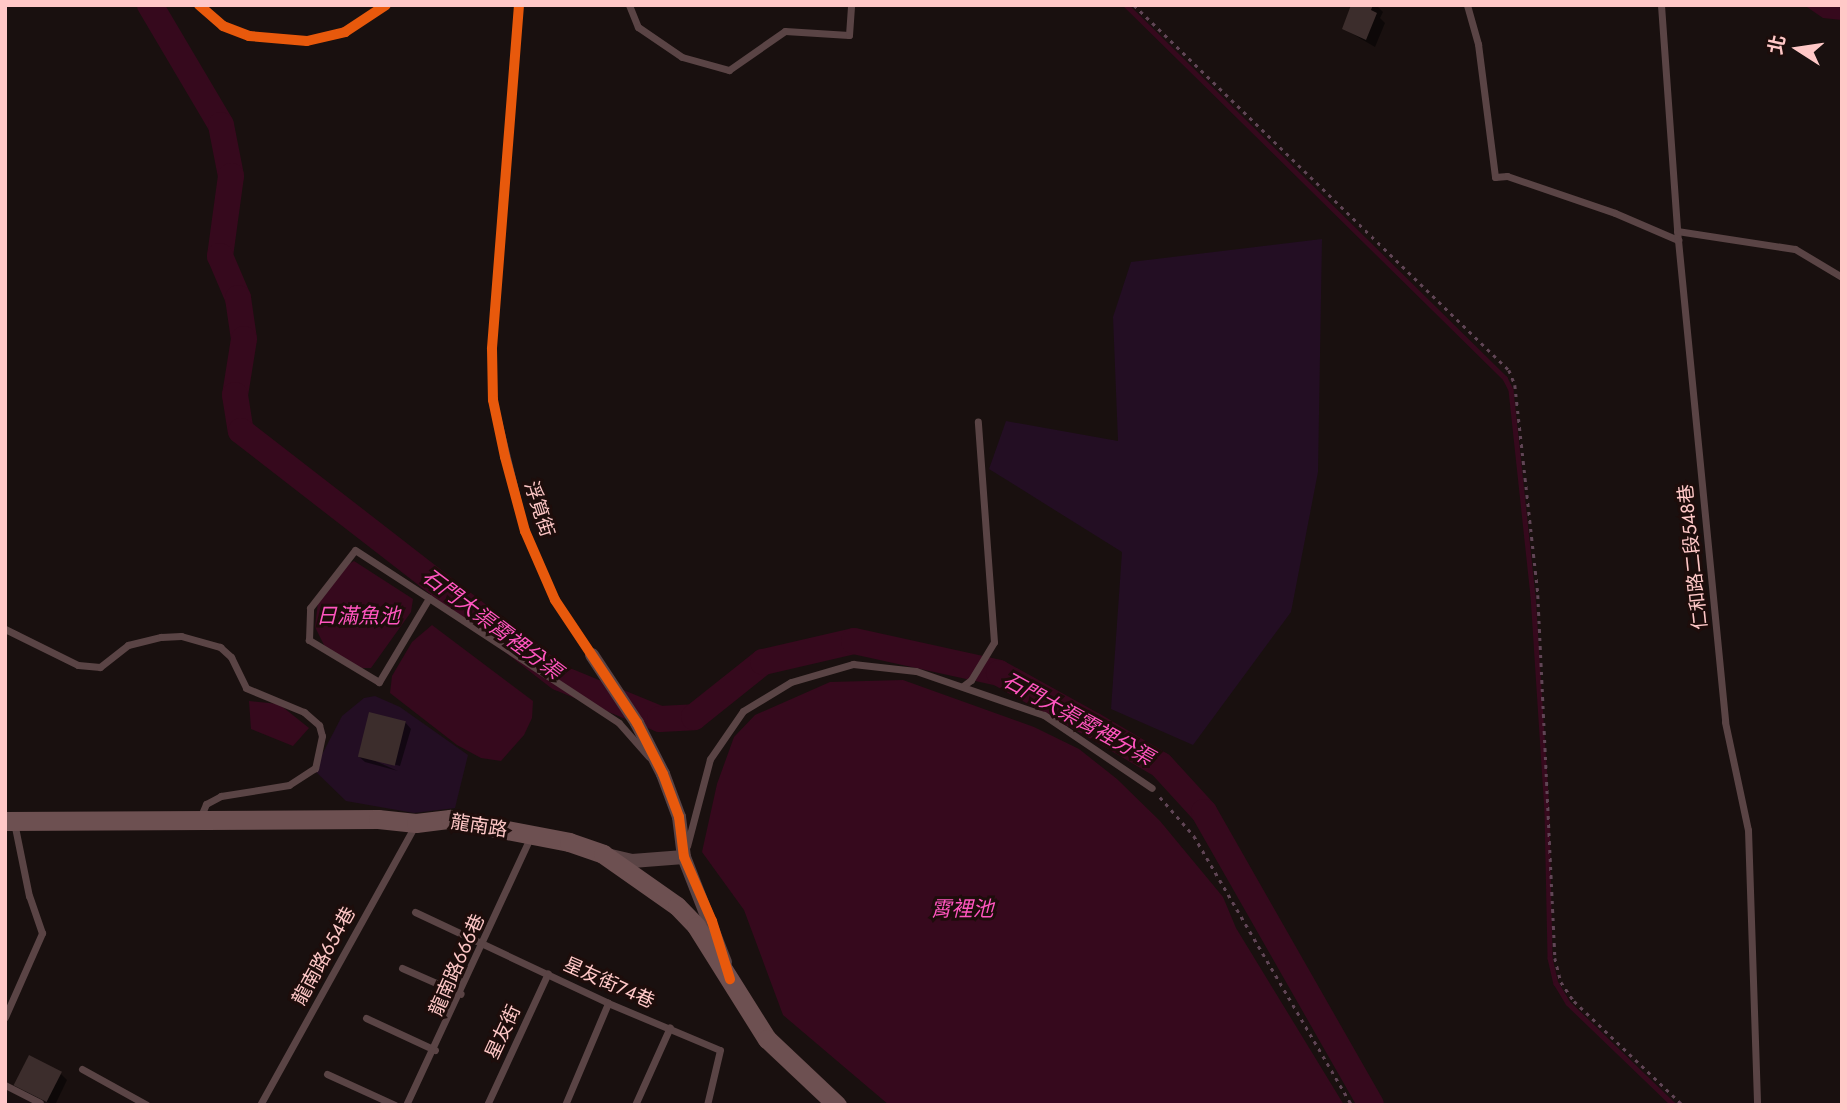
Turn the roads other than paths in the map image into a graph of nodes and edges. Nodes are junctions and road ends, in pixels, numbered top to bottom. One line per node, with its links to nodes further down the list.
1 (199, 5): 2 (lane)
2 (386, 5)
3 (519, 5): 14 (lane, 浮筧街)
4 (629, 5): 5 (lane)
5 (851, 5)
6 (1467, 5): 9 (lane)
7 (1661, 5): 8 (lane, 仁和路二段548巷)
8 (1677, 231): 9 (lane, 仁和路二段548巷); 10 (lane)
9 (1678, 240): 48 (lane, 仁和路二段548巷)
10 (1842, 277)
11 (978, 422): 15 (lane)
12 (429, 598): 12 (lane); 16 (lane)
13 (5, 629): 19 (lane)
14 (592, 655): 16 (street, 浮筧街)
15 (963, 685): 17 (lane); 23 (lane)
16 (663, 774): 23 (street, 浮筧街)
17 (1152, 788)
18 (10, 821): 19 (main road, 龍南路); 31 (lane)
19 (199, 822): 20 (main road, 龍南路)
20 (416, 823): 21 (main road, 龍南路); 40 (lane, 龍南路654巷)
21 (531, 836): 22 (main road, 龍南路); 25 (lane, 龍南路666巷)
22 (603, 855): 23 (street); 28 (main road, 龍南路)
23 (684, 857): 28 (street, 浮筧街)
24 (415, 912): 25 (lane, 星友街74巷)
25 (486, 942): 27 (lane, 星友街74巷); 29 (lane, 龍南路666巷)
26 (402, 968): 29 (lane)
27 (548, 973): 30 (lane, 星友街74巷); 43 (lane, 星友街)
28 (730, 979): 47 (main road, 龍南路)
29 (461, 994): 34 (lane, 龍南路666巷)
30 (608, 1003): 33 (lane, 星友街74巷); 44 (lane)
31 (6, 1015)
32 (366, 1018): 34 (lane)
33 (670, 1027): 45 (lane); 46 (lane, 星友街74巷)
34 (435, 1050): 42 (lane, 龍南路666巷)
35 (82, 1069): 39 (lane)
36 (327, 1074): 41 (lane)
37 (5, 1085): 38 (lane)
38 (40, 1102)
39 (147, 1105)
40 (260, 1105)
41 (395, 1105)
42 (406, 1105)
43 (486, 1105)
44 (565, 1105)
45 (635, 1105)
46 (707, 1105)
47 (837, 1105)
48 (1757, 1105)

